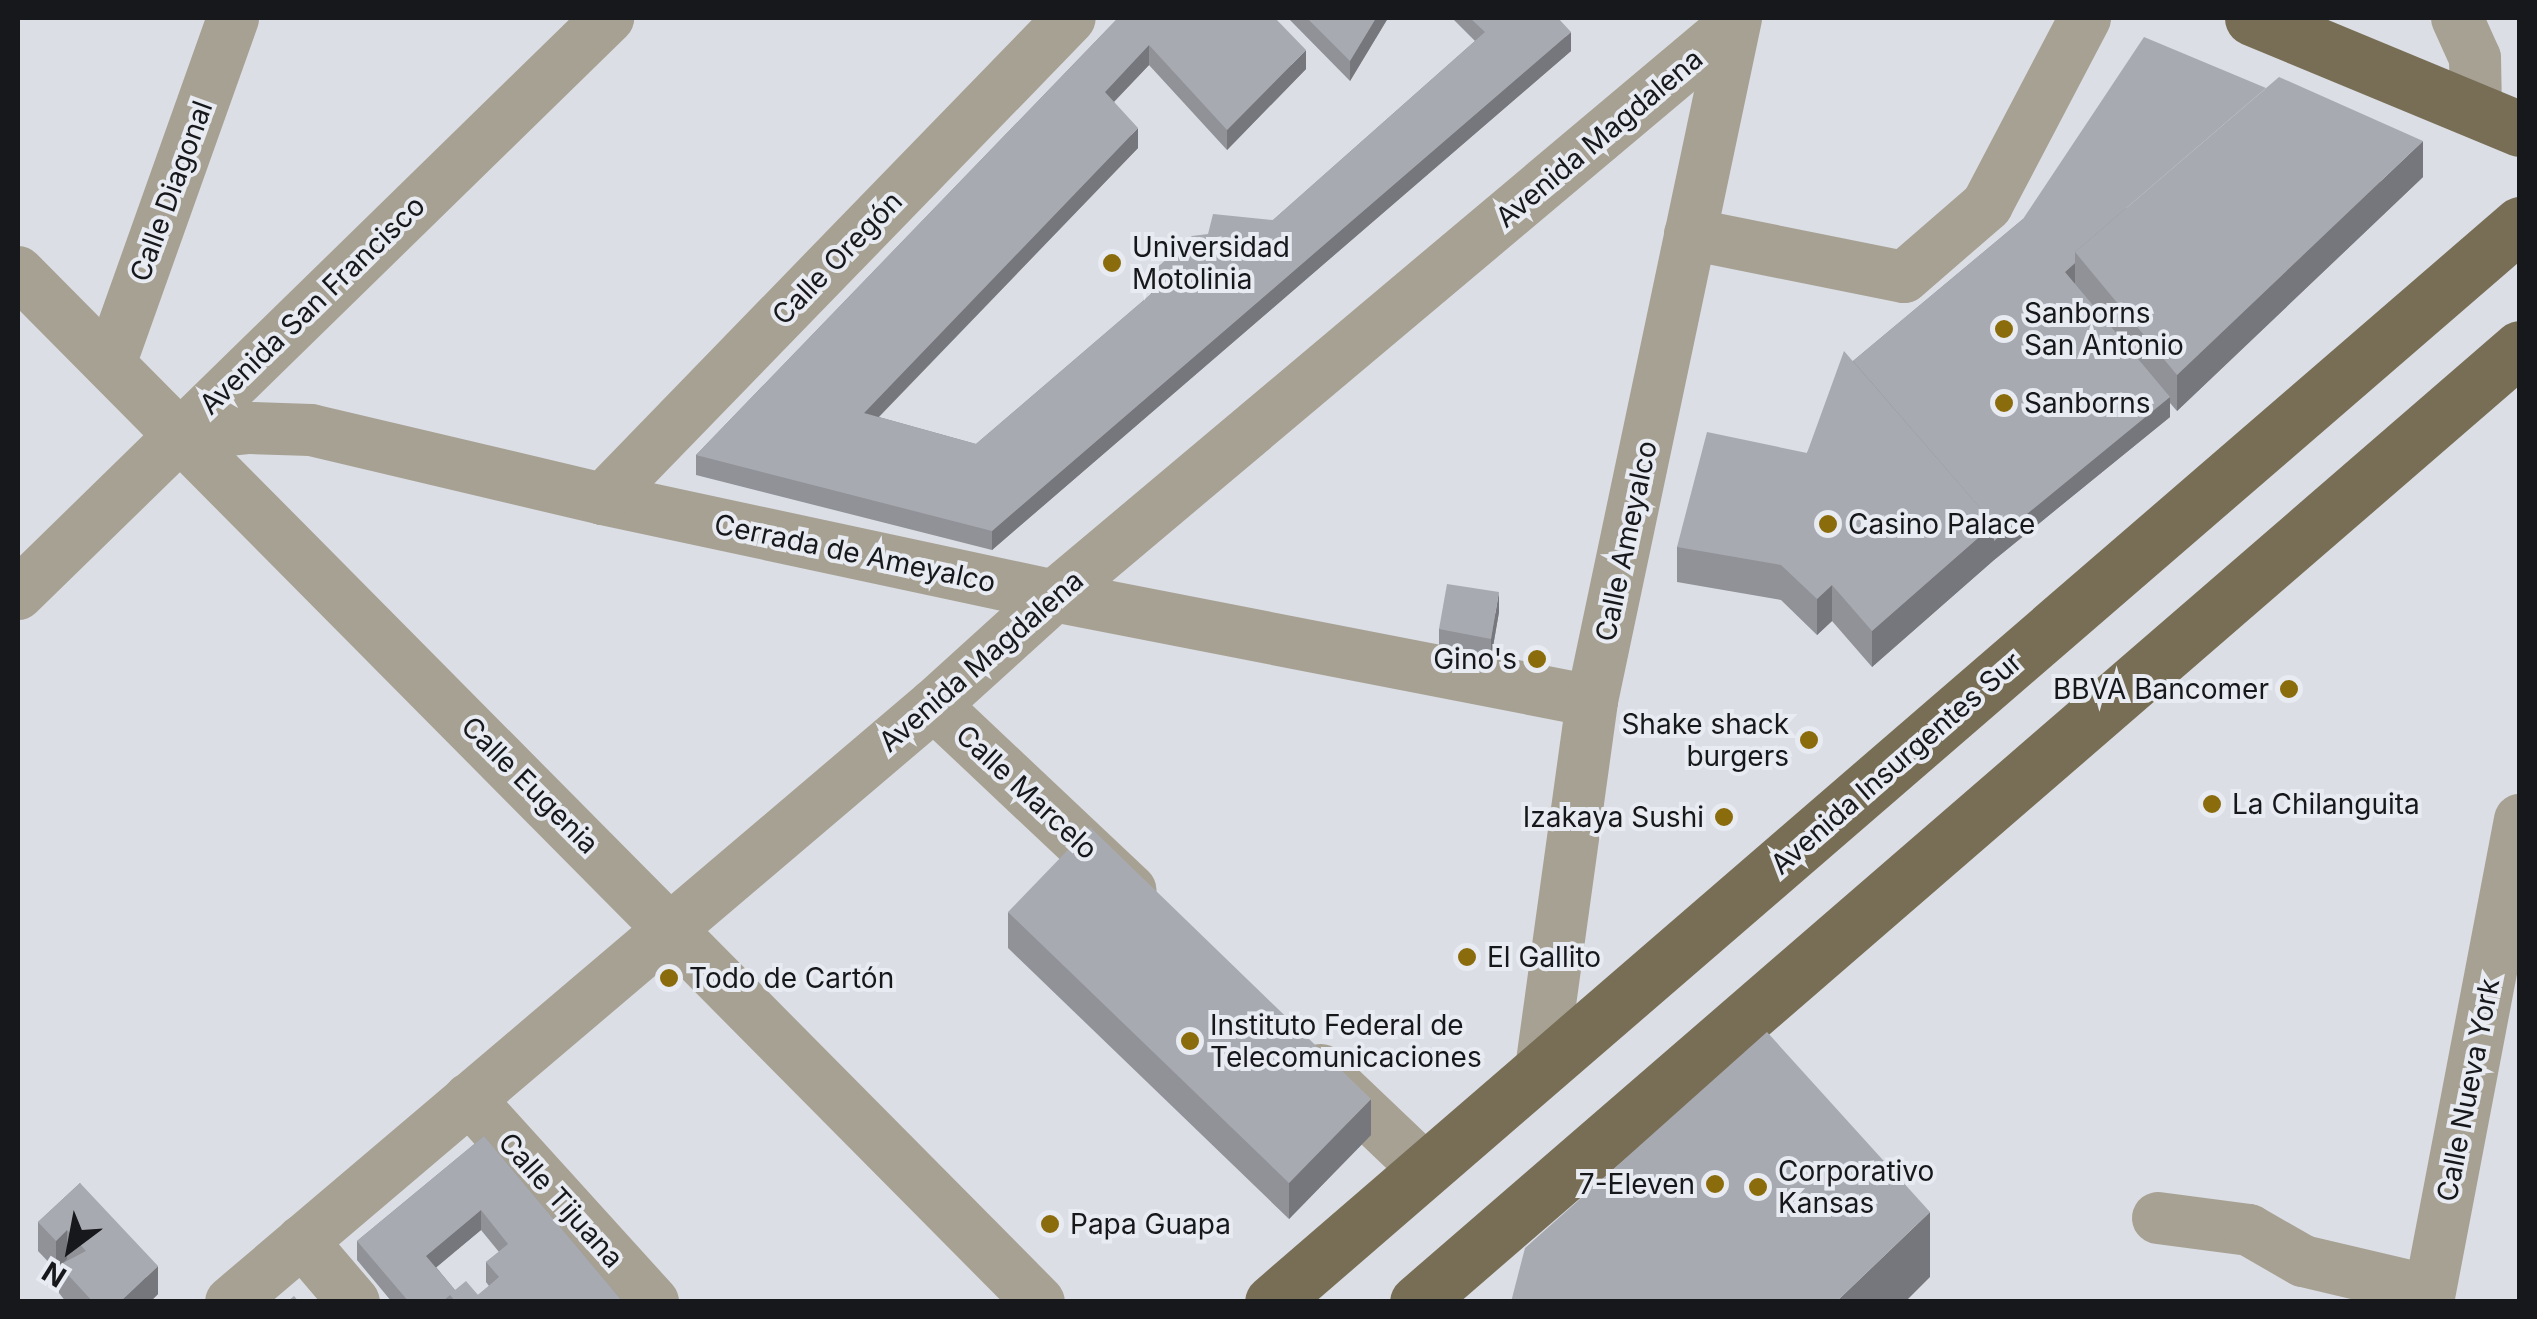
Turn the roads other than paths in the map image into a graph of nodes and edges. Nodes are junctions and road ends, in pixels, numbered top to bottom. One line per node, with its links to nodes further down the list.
1 (233, 18): 14 (street, Calle Diagonal)
2 (608, 18): 15 (street, Avenida San Francisco)
3 (1070, 18): 16 (street, Calle Oregón)
4 (2085, 18): 11 (street)
5 (2252, 18): 8 (main road)
6 (2457, 18): 9 (street)
7 (1734, 21): 11 (street, Calle Ameyalco); 18 (street, Avenida Magdalena)
8 (2332, 36): 9 (main road)
9 (2505, 115)
10 (2520, 224): 25 (main road, Avenida Insurgentes Sur)
11 (1690, 234): 19 (street, Calle Ameyalco)
12 (18, 272): 14 (street, Calle Eugenia)
13 (2517, 352): 30 (main road)
14 (110, 364): 15 (street, Calle Eugenia)
15 (178, 435): 16 (street, Cerrada de Ameyalco); 17 (street, Avenida San Francisco); 23 (street, Calle Eugenia)
16 (603, 500): 18 (street, Cerrada de Ameyalco)
17 (18, 594)
18 (1054, 596): 19 (street, Cerrada de Ameyalco); 20 (street, Avenida Magdalena)
19 (1592, 701): 25 (street, Calle Ameyalco)
20 (934, 704): 22 (street, Calle Marcelo); 23 (street, Avenida Magdalena)
21 (2520, 820): 31 (street, Calle Nueva York)
22 (1165, 923)
23 (672, 927): 26 (street, Avenida Magdalena); 35 (street, Calle Eugenia)
24 (1281, 1033): 27 (street)
25 (1541, 1069): 27 (main road, Avenida Insurgentes Sur)
26 (469, 1099): 29 (street, Avenida Magdalena); 34 (street, Calle Tijuana)
27 (1426, 1168): 36 (main road, Avenida Insurgentes Sur)
28 (2158, 1218): 31 (street)
29 (302, 1241): 32 (street, Avenida Magdalena); 33 (street)
30 (1442, 1290)
31 (2430, 1296)
32 (232, 1302)
33 (354, 1302)
34 (653, 1302)
35 (1039, 1302)
36 (1272, 1302)

